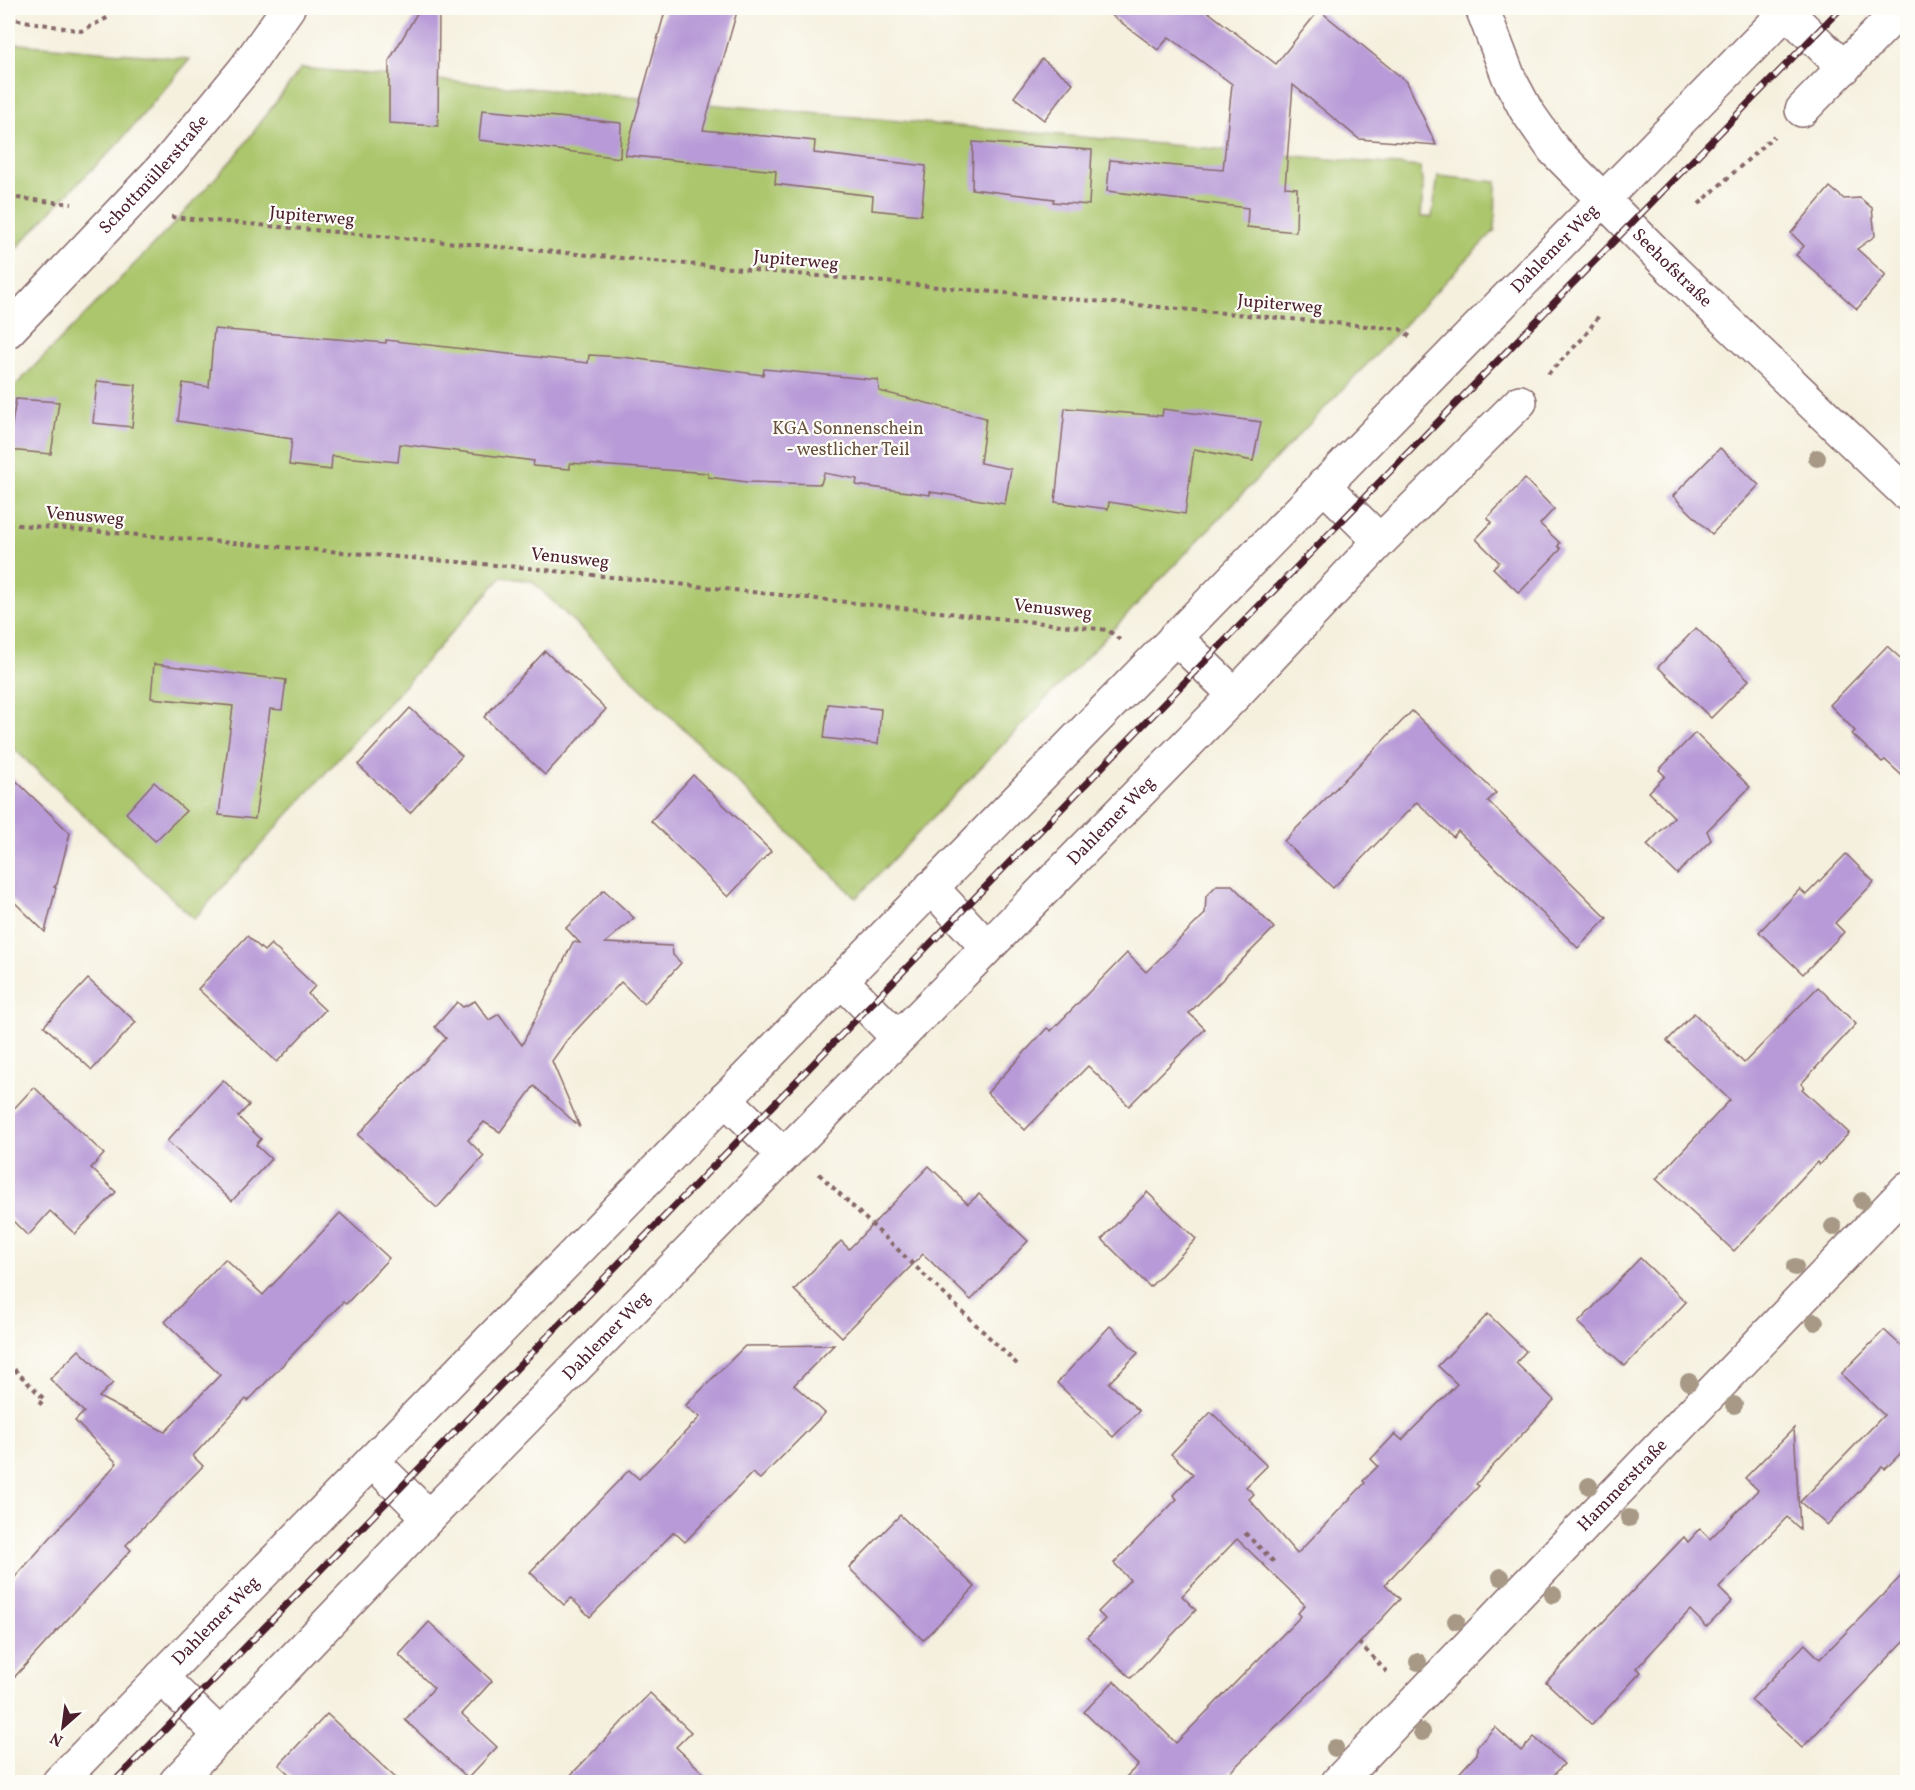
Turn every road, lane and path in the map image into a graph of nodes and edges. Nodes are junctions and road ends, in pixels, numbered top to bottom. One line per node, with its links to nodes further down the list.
1 (288, 8): 15 (street, Schottmüllerstraße)
2 (1482, 8): 10 (street, Seehofstraße)
3 (1902, 8): 7 (street)
4 (1788, 9): 7 (street, Dahlemer Weg); 10 (street, Dahlemer Weg)
5 (109, 17): 6 (path)
6 (8, 18)
7 (1844, 68): 8 (street)
8 (1802, 110): 12 (path)
9 (8, 197): 11 (path)
10 (1602, 200): 18 (street, Dahlemer Weg); 19 (street, Seehofstraße)
11 (77, 204)
12 (1698, 204)
13 (170, 217): 16 (path, Jupiterweg)
14 (1600, 314): 17 (path)
15 (8, 331)
16 (1415, 341)
17 (1520, 402): 21 (street, Dahlemer Weg)
18 (1323, 485): 21 (street); 22 (street, Dahlemer Weg)
19 (1908, 495)
20 (8, 524): 23 (path, Venusweg)
21 (1380, 541): 24 (street, Dahlemer Weg)
22 (1175, 637): 24 (street); 25 (street, Dahlemer Weg)
23 (1123, 643)
24 (1235, 695): 26 (street, Dahlemer Weg)
25 (931, 888): 26 (street); 27 (street, Dahlemer Weg)
26 (987, 947): 28 (street, Dahlemer Weg)
27 (841, 980): 28 (street); 29 (street, Dahlemer Weg)
28 (898, 1038): 30 (street, Dahlemer Weg)
29 (725, 1099): 30 (street); 35 (street, Dahlemer Weg)
30 (787, 1150): 33 (path); 36 (street, Dahlemer Weg)
31 (1908, 1188): 45 (street, Hammerstraße)
32 (8, 1363): 34 (path)
33 (1018, 1365)
34 (39, 1405)
35 (372, 1461): 36 (street); 41 (street, Dahlemer Weg)
36 (429, 1517): 42 (street, Dahlemer Weg)
37 (1245, 1533): 38 (path)
38 (1276, 1564)
39 (1359, 1643): 40 (path)
40 (1392, 1676)
41 (161, 1677): 42 (street, Dahlemer Weg); 43 (street, Dahlemer Weg)
42 (221, 1736): 44 (street, Dahlemer Weg)
43 (59, 1782)
44 (176, 1782)
45 (1338, 1782)

